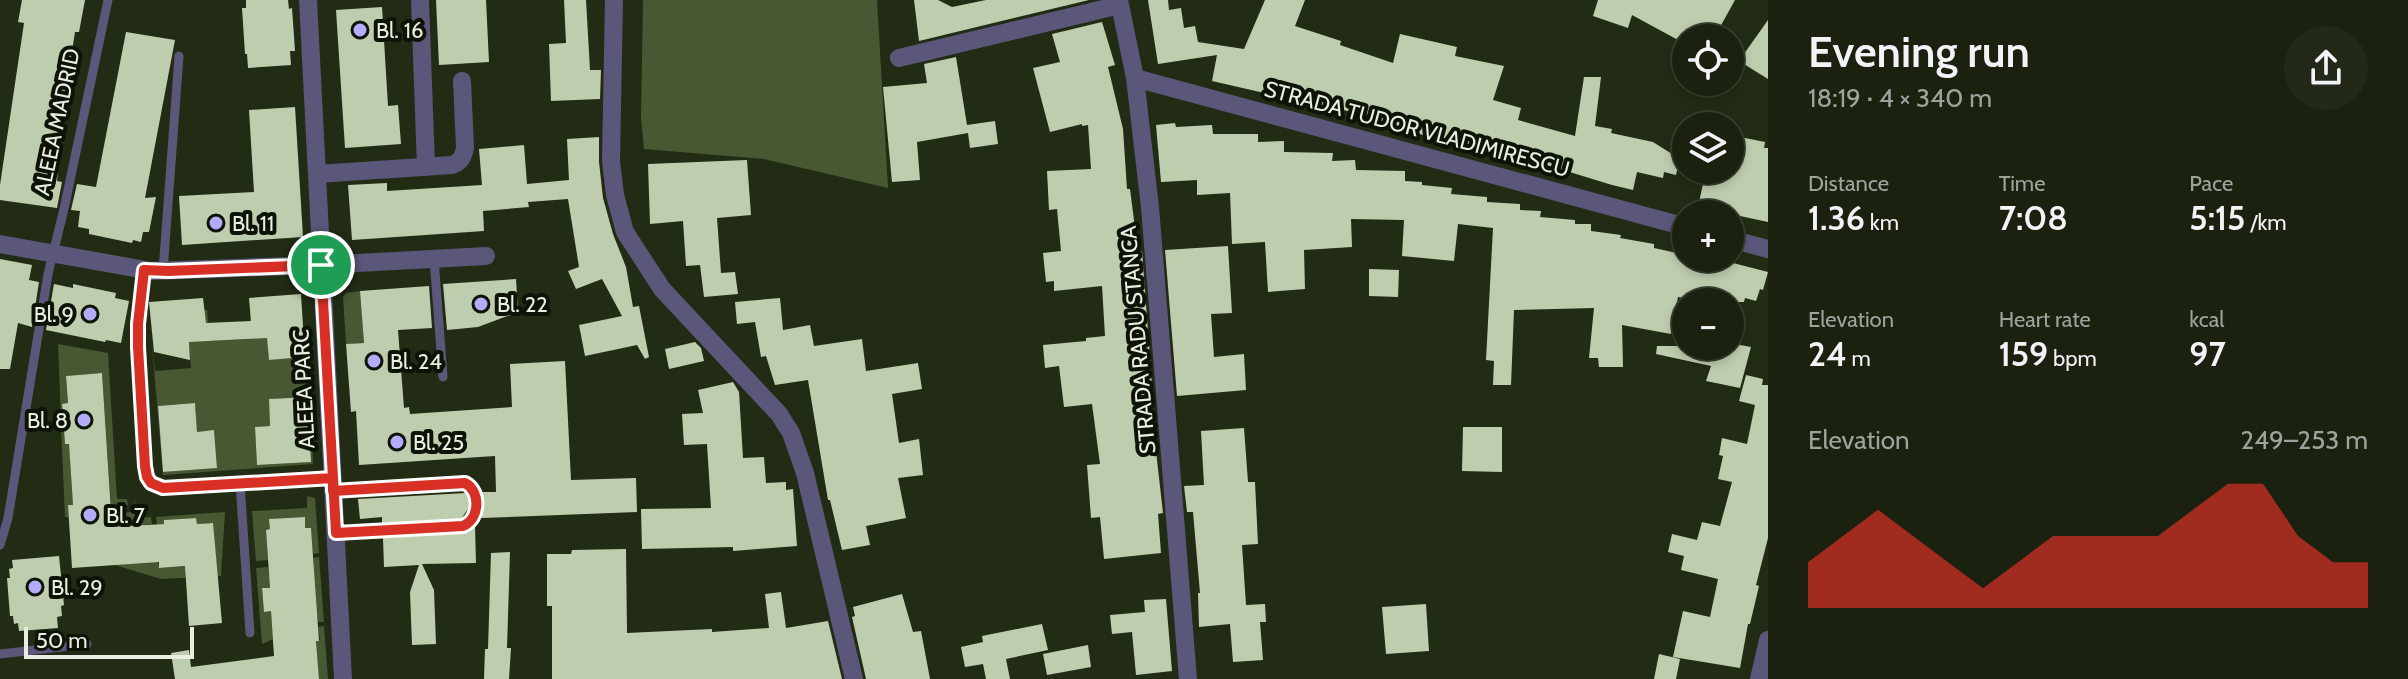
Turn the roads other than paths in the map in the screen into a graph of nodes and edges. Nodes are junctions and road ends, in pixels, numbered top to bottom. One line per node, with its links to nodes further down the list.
1 (108, 0): 16 (lane, ALEEA MADRID)
2 (308, 0): 11 (street, ALEEA PARC)
3 (420, 0): 10 (street)
4 (614, 0): 32 (street)
5 (1119, 3): 7 (street); 8 (street, STRADA RADU STANCA)
6 (179, 56): 21 (lane)
7 (899, 58)
8 (1135, 78): 12 (street, STRADA TUDOR VLADIMIRESCU); 33 (street, STRADA RADU STANCA)
9 (462, 81): 10 (street)
10 (426, 167): 11 (street)
11 (317, 174): 19 (street, ALEEA PARC)
12 (1672, 223)
13 (1744, 243): 15 (street)
14 (0, 244): 16 (street)
15 (1768, 249)
16 (52, 254): 20 (street); 26 (lane, ALEEA MADRID)
17 (486, 256): 18 (street)
18 (434, 259): 19 (street); 22 (lane)
19 (321, 265): 21 (street); 24 (street, ALEEA PARC)
20 (144, 270): 21 (street); 23 (lane)
21 (163, 271)
22 (443, 377)
23 (240, 483): 24 (lane); 27 (lane)
24 (333, 484): 25 (street, ALEEA PARC); 25 (lane)
25 (336, 533): 31 (street, ALEEA PARC)
26 (0, 545)
27 (250, 633)
28 (1768, 640): 34 (street)
29 (87, 644): 30 (lane)
30 (0, 654)
31 (343, 679)
32 (854, 679)
33 (1188, 679)
34 (1759, 679)

